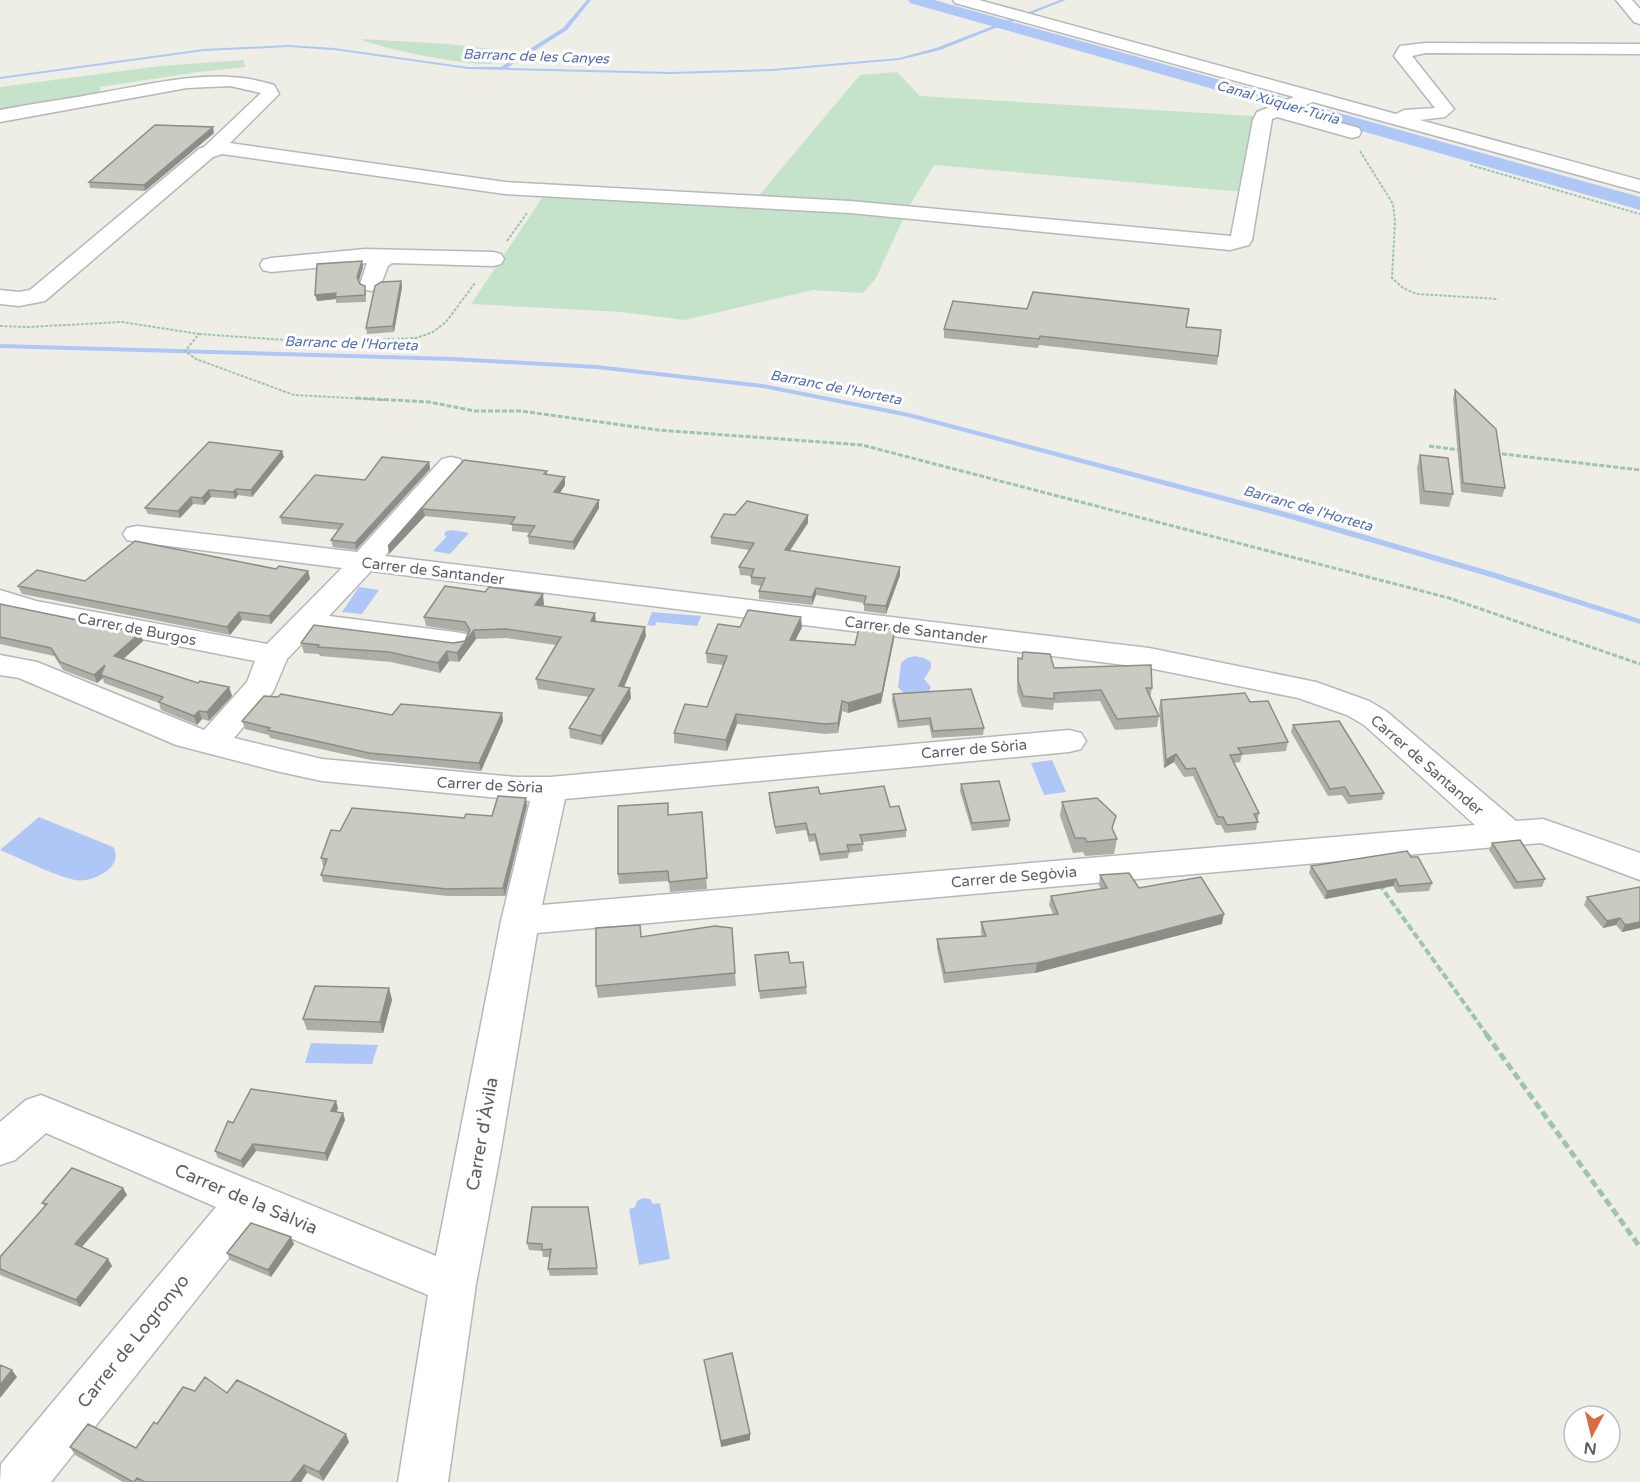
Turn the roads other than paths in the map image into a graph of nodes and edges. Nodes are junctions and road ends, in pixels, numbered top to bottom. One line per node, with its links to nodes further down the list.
1 (961, 0): 5 (street)
2 (1624, 0): 3 (street)
3 (1640, 19)
4 (1640, 49): 8 (street)
5 (1311, 96): 6 (street); 8 (street)
6 (1277, 110): 9 (street); 10 (street)
7 (0, 116): 10 (street)
8 (1391, 118): 11 (street)
9 (1349, 131)
10 (212, 150): 16 (street)
11 (1640, 186)
12 (390, 255): 13 (street); 14 (street); 15 (street)
13 (493, 259)
14 (271, 265)
15 (371, 284)
16 (0, 297)
17 (451, 465): 19 (street)
18 (137, 534): 19 (street, Carrer de Santander)
19 (363, 563): 21 (street); 28 (street, Carrer de Santander)
20 (0, 599): 23 (street, Carrer de Burgos)
21 (305, 622): 22 (street); 23 (street)
22 (455, 641)
23 (274, 655): 26 (street)
24 (0, 665): 26 (street, Carrer de Sòria)
25 (1069, 741): 27 (street, Carrer de Sòria)
26 (212, 742): 27 (street, Carrer de Sòria)
27 (550, 789): 30 (street, Carrer d'Àvila)
28 (1507, 833): 29 (street); 30 (street, Carrer de Segòvia)
29 (1640, 867)
30 (520, 921): 33 (street, Carrer d'Àvila)
31 (0, 1148): 32 (street, Carrer de la Sàlvia)
32 (248, 1201): 33 (street, Carrer de la Sàlvia); 34 (street, Carrer de Logronyo)
33 (453, 1284): 35 (street, Carrer d'Àvila)
34 (19, 1482)
35 (423, 1482)

